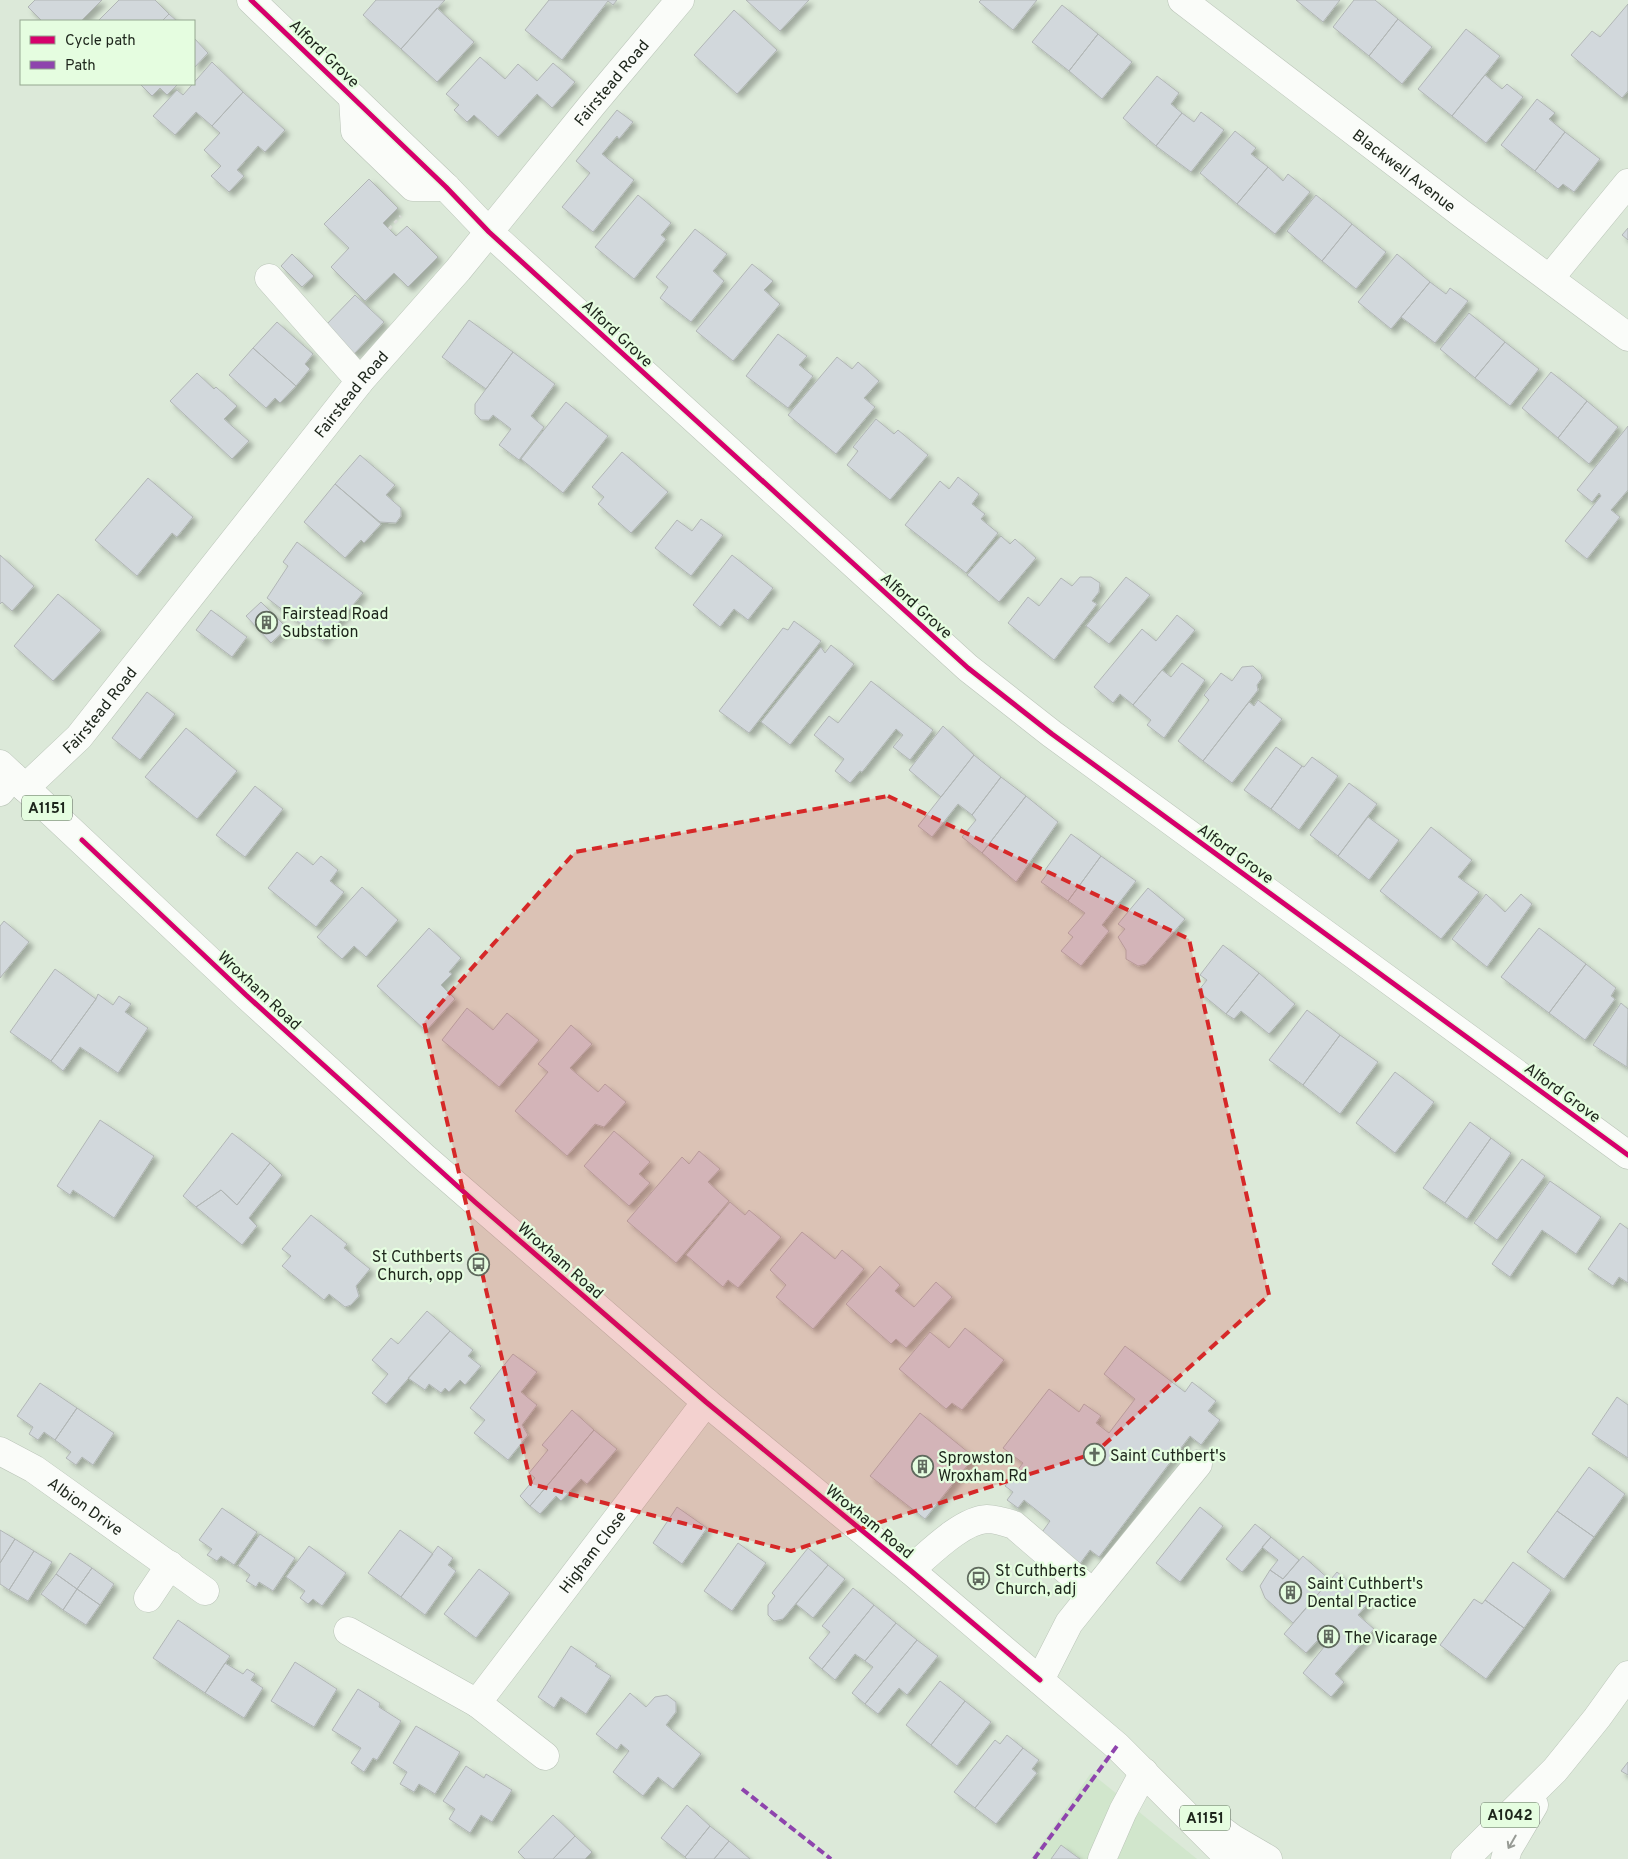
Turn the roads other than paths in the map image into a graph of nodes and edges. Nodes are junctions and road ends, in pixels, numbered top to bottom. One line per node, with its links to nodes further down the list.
1 (252, 0): 5 (main road, Alford Grove)
2 (680, 0): 5 (main road, Fairstead Road)
3 (1182, 0): 7 (main road, Blackwell Avenue)
4 (1628, 183): 7 (main road)
5 (489, 232): 9 (main road, Fairstead Road); 11 (main road, Alford Grove)
6 (269, 278): 9 (main road)
7 (1550, 278): 8 (main road, Blackwell Avenue)
8 (1628, 337)
9 (360, 381): 10 (main road, Fairstead Road)
10 (9, 780): 12 (main road, Wroxham Road / A1151)
11 (1628, 1155)
12 (706, 1402): 16 (main road, Wroxham Road / A1151); 23 (main road, Higham Close)
13 (3, 1460): 15 (main road, Albion Drive)
14 (1198, 1464): 18 (main road)
15 (170, 1565): 17 (main road, Albion Drive); 19 (main road)
16 (910, 1570): 18 (main road); 22 (main road, Wroxham Road / A1151)
17 (205, 1591)
18 (1093, 1592): 22 (main road)
19 (148, 1598)
20 (348, 1631): 23 (main road)
21 (1628, 1675): 25 (main road, A1042)
22 (1040, 1680): 26 (main road, Wroxham Road / A1151)
23 (477, 1703): 24 (main road)
24 (545, 1756)
25 (1555, 1770): 30 (main road, A1042); 31 (main road, A1042, one-way to 31)
26 (1144, 1772): 27 (main road, Wroxham Road / A1151); 28 (main road); 29 (main road, Wroxham Road / A1151)
27 (1221, 1856)
28 (1102, 1859)
29 (1268, 1859)
30 (1464, 1859)
31 (1505, 1859)

